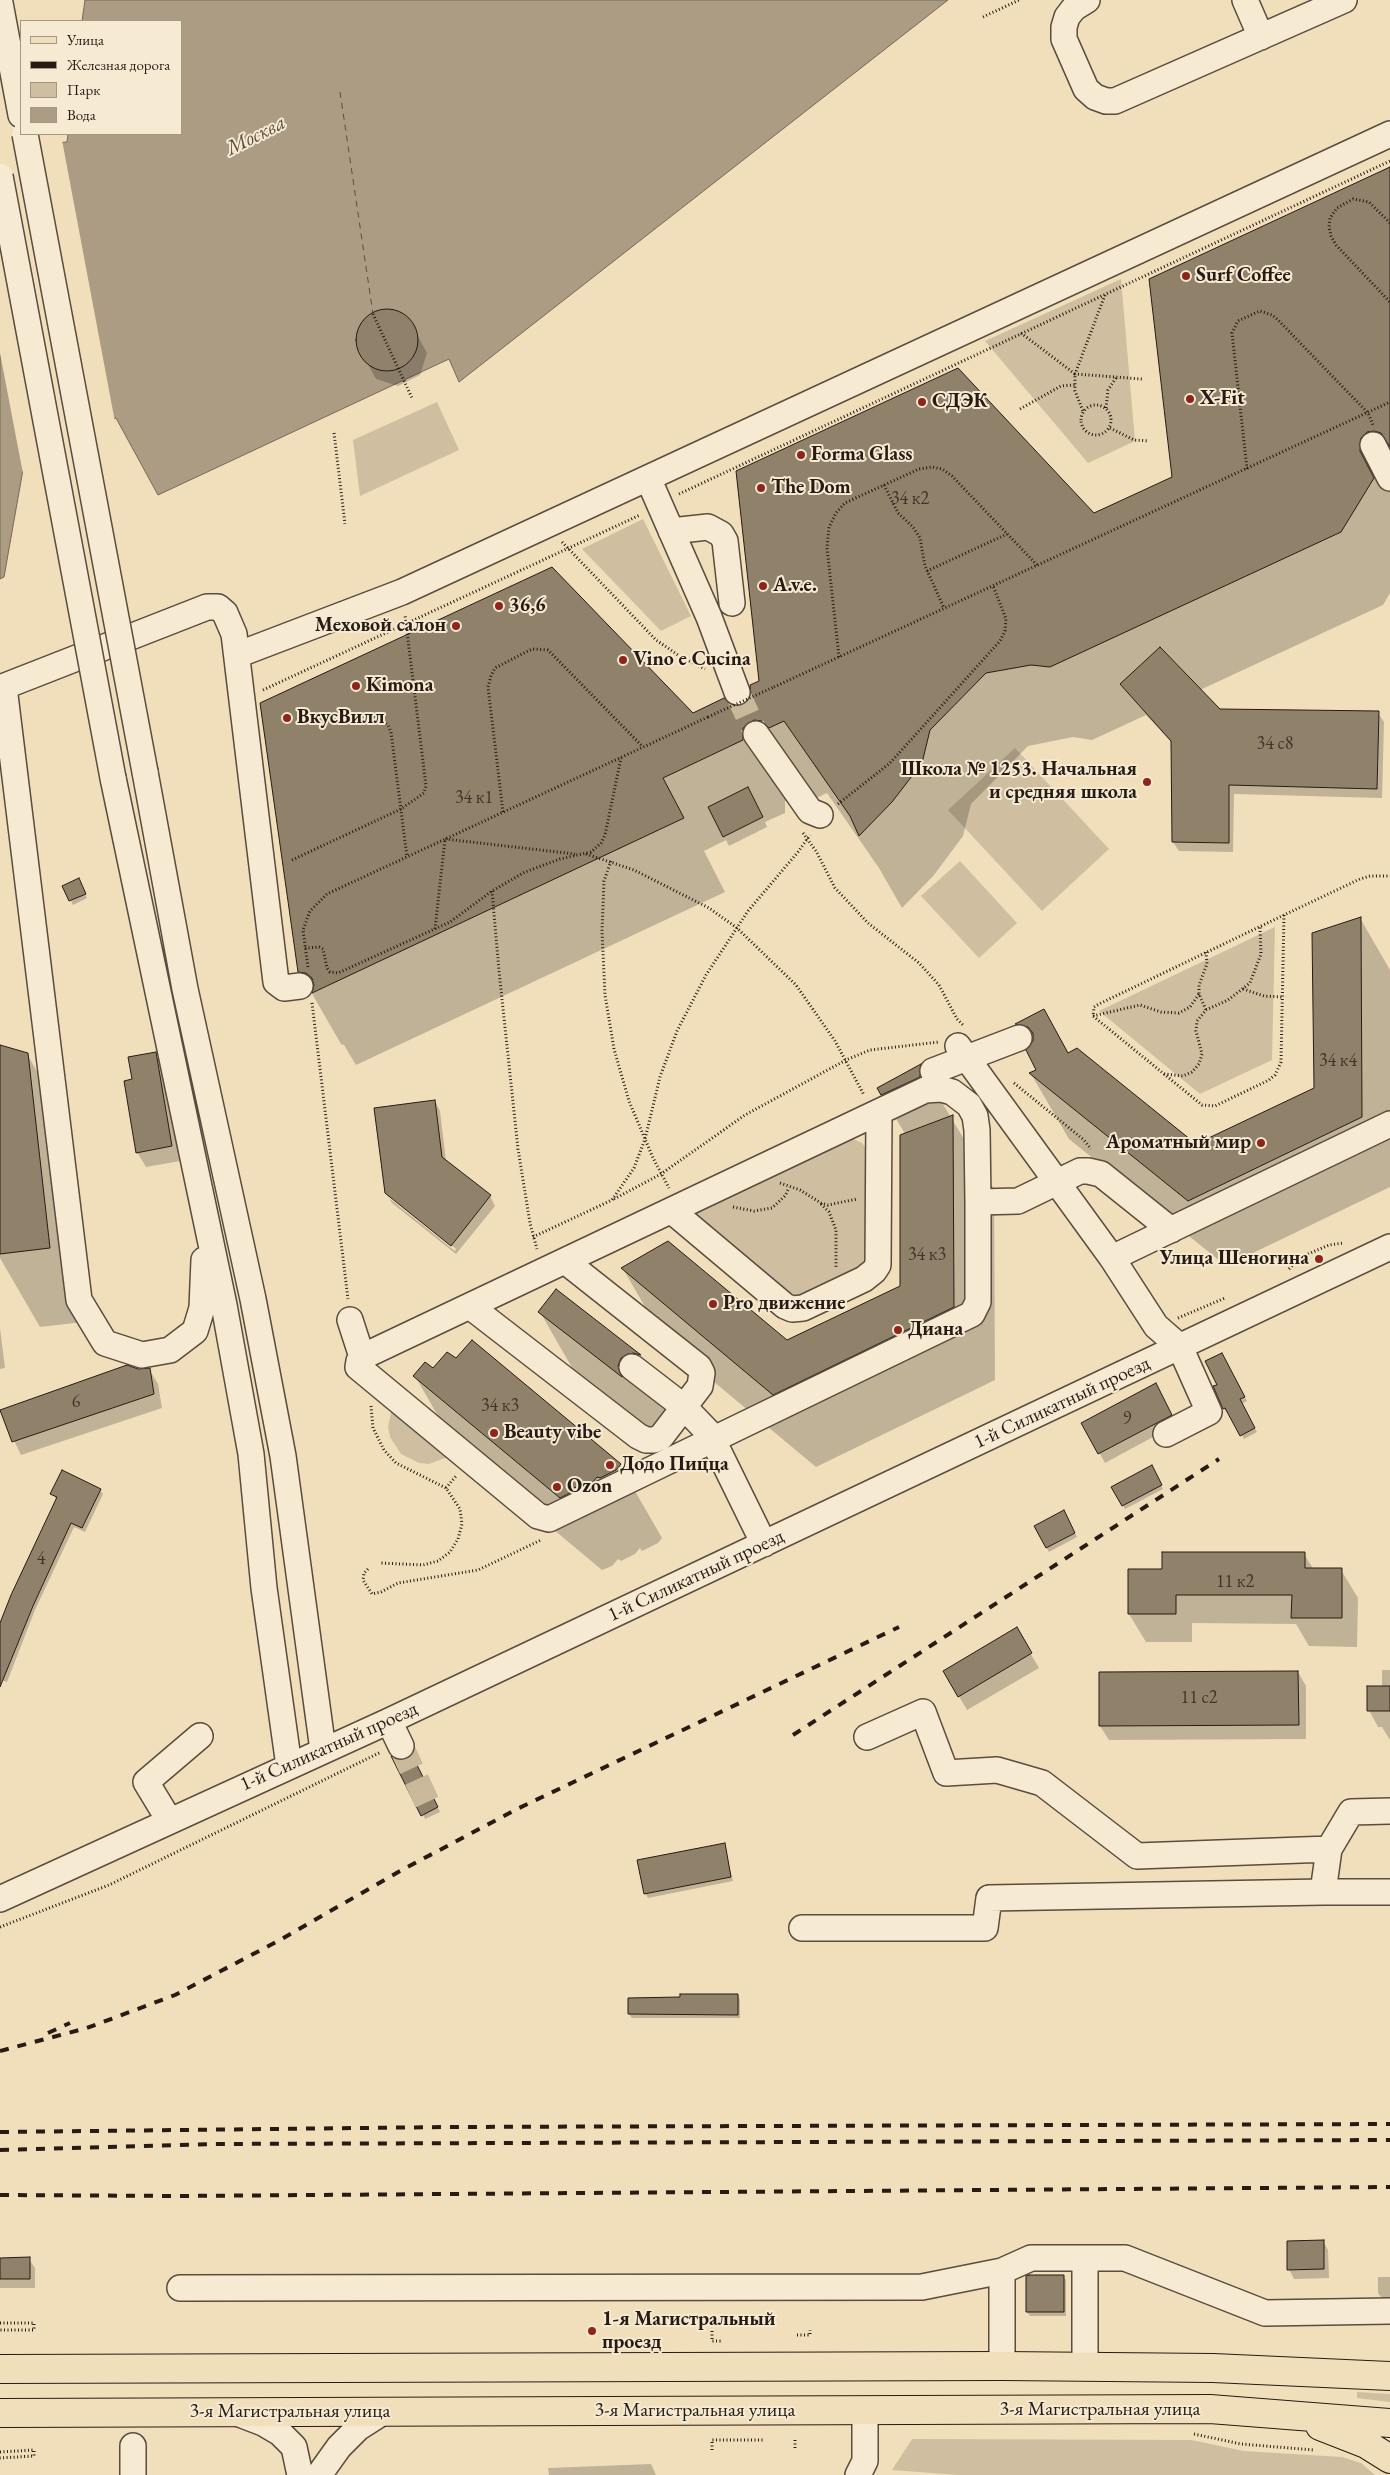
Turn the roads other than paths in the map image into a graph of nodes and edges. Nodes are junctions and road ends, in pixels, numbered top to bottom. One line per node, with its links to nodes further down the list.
1 (1087, 0): 5 (street)
2 (1245, 0): 5 (street)
3 (1344, 0): 5 (street)
4 (0, 2): 6 (street)
5 (1261, 37)
6 (20, 110)
7 (1390, 134): 11 (street)
8 (25, 135): 47 (street, bridge)
9 (0, 176): 27 (street, bridge)
10 (1373, 445): 12 (street)
11 (648, 478): 13 (street); 15 (street)
12 (1390, 478)
13 (671, 531): 14 (street); 16 (street)
14 (732, 603)
15 (237, 655): 17 (street); 20 (street)
16 (735, 687)
17 (2, 688): 27 (street)
18 (756, 734): 19 (street)
19 (819, 815)
20 (306, 986)
21 (1019, 1038): 22 (street)
22 (961, 1042): 23 (street); 26 (street)
23 (933, 1071)
24 (876, 1114): 28 (street); 29 (street); 29 (street)
25 (1390, 1124): 30 (street)
26 (1057, 1182): 28 (street); 30 (street); 32 (street)
27 (200, 1192): 48 (street)
28 (978, 1202): 41 (street)
29 (684, 1205): 33 (street)
30 (1170, 1230): 32 (street)
31 (1390, 1247): 36 (street, 1-й Силикатный проезд)
32 (1112, 1258): 36 (street)
33 (560, 1264): 34 (street); 39 (street)
34 (470, 1307): 37 (street); 39 (street)
35 (350, 1320): 37 (street)
36 (1180, 1347): 40 (street); 42 (street, 1-й Силикатный проезд)
37 (362, 1357): 41 (street)
38 (632, 1367): 39 (street)
39 (684, 1407): 41 (street)
40 (1166, 1434)
41 (712, 1438): 42 (street)
42 (764, 1544): 43 (street, 1-й Силикатный проезд)
43 (389, 1721): 46 (street); 47 (street, 1-й Силикатный проезд)
44 (200, 1736): 50 (street)
45 (867, 1737): 51 (street)
46 (401, 1746)
47 (324, 1750): 48 (street, 1-й Силикатный проезд)
48 (289, 1766): 50 (street, 1-й Силикатный проезд)
49 (1390, 1811): 51 (street)
50 (169, 1820): 54 (street, 1-й Силикатный проезд)
51 (1328, 1849): 52 (street)
52 (1323, 1892): 53 (street); 55 (street)
53 (1390, 1892)
54 (0, 1900)
55 (802, 1928)
56 (1085, 2258): 57 (street); 59 (street); 62 (street)
57 (1002, 2271): 58 (street); 61 (street)
58 (180, 2288)
59 (1390, 2311)
60 (1390, 2361): 64 (main road)
61 (1002, 2366): 62 (main road, 3-я Магистральная улица); 63 (main road, 3-я Магистральная улица)
62 (1085, 2367): 64 (main road, 3-я Магистральная улица)
63 (6, 2368)
64 (1296, 2372): 65 (main road, 3-я Магистральная улица)
65 (1390, 2376)
66 (865, 2411): 68 (main road, 3-я Магистральная улица); 71 (main road, 3-я Магистральная улица); 79 (street)
67 (234, 2412): 68 (main road, 3-я Магистральная улица); 70 (main road, 3-я Магистральная улица); 77 (street)
68 (382, 2412): 78 (street)
69 (0, 2413): 70 (main road, 3-я Магистральная улица)
70 (58, 2413): 72 (street)
71 (1288, 2414): 73 (main road, 3-я Магистральная улица); 75 (main road)
72 (0, 2422)
73 (1390, 2423)
74 (132, 2446): 76 (street)
75 (1390, 2459)
76 (133, 2475)
77 (300, 2475)
78 (319, 2475)
79 (858, 2475)

